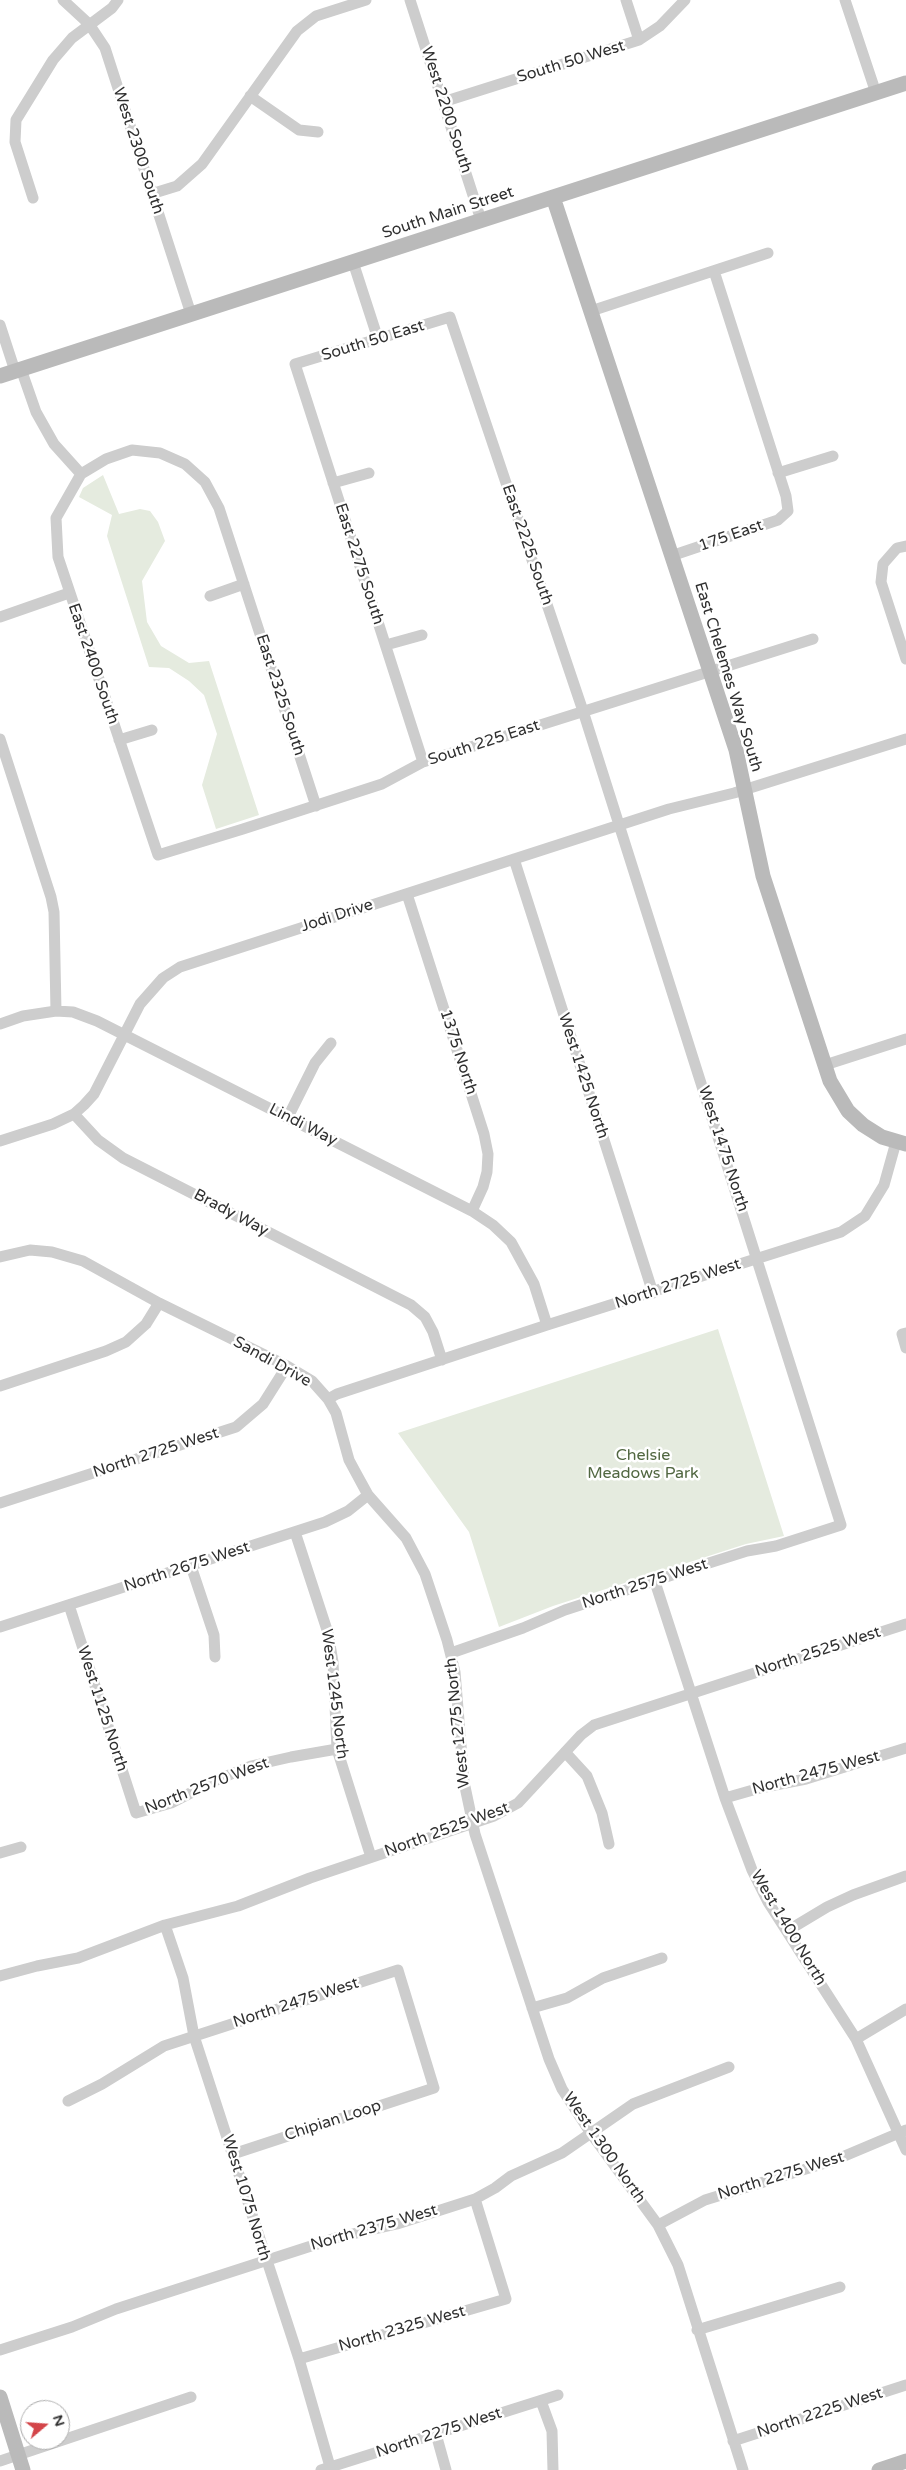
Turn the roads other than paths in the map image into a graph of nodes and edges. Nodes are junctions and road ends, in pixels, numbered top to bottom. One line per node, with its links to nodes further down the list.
1 (63, 0): 8 (street, West 2300 South)
2 (118, 0): 8 (street)
3 (366, 0): 12 (street)
4 (410, 0): 13 (street, West 2200 South)
5 (626, 0): 9 (street)
6 (685, 0): 9 (street, South 50 West)
7 (845, 0): 11 (street)
8 (89, 24): 15 (street, West 2300 South); 17 (street)
9 (639, 40): 13 (street, South 50 West)
10 (906, 83): 11 (street, South Main Street)
11 (876, 93): 16 (street, South Main Street)
12 (250, 96): 14 (street); 15 (street)
13 (443, 102): 18 (street, West 2200 South)
14 (318, 132)
15 (151, 194): 23 (street, West 2300 South)
16 (553, 197): 18 (street, South Main Street); 22 (street, East Chelemes Way South)
17 (33, 198)
18 (481, 220): 20 (street, South Main Street)
19 (768, 253): 21 (street)
20 (353, 262): 23 (street, South Main Street); 26 (street)
21 (714, 271): 22 (street); 32 (street)
22 (591, 311): 36 (street, East Chelemes Way South)
23 (191, 314): 28 (street, South Main Street)
24 (450, 317): 26 (street, South 50 East); 46 (street, East 2225 South)
25 (0, 325): 28 (street)
26 (378, 339): 27 (street, South 50 East)
27 (295, 364): 34 (street, East 2275 South)
28 (18, 370): 29 (street, South Main Street); 33 (street)
29 (0, 376)
30 (833, 456): 32 (street)
31 (368, 472): 34 (street, East 2275 South)
32 (778, 473): 36 (street, 175 East)
33 (81, 474): 37 (street, East 2325 South); 38 (street, East 2400 South)
34 (333, 483): 43 (street, East 2275 South)
35 (906, 546): 44 (street)
36 (671, 556): 45 (street, East Chelemes Way South)
37 (244, 584): 39 (street); 54 (street, East 2325 South)
38 (69, 593): 40 (street); 50 (street, East 2400 South)
39 (210, 596)
40 (0, 617)
41 (422, 635): 43 (street, East 2275 South)
42 (813, 639): 45 (street, South 225 East)
43 (386, 645): 51 (street, East 2275 South)
44 (906, 659)
45 (709, 672): 46 (street, South 225 East); 53 (street, East Chelemes Way South)
46 (583, 711): 51 (street, South 225 East); 52 (street, East 2225 South)
47 (152, 730): 50 (street)
48 (0, 739): 59 (street)
49 (906, 739): 53 (street, Jodi Drive)
50 (119, 740): 56 (street, East 2400 South)
51 (423, 762): 54 (street, South 225 East)
52 (602, 773): 55 (street, West 1475 North)
53 (744, 790): 55 (street, Jodi Drive); 64 (street, East Chelemes Way South)
54 (316, 806): 56 (street, South 225 East)
55 (619, 825): 57 (street, Jodi Drive); 71 (street, West 1475 North)
56 (158, 855)
57 (514, 859): 58 (street, Jodi Drive); 72 (street, West 1425 North)
58 (407, 894): 61 (street, Jodi Drive); 69 (street, 1375 North)
59 (56, 1011): 60 (street, Lindi Way); 61 (street, Lindi Way)
60 (0, 1024)
61 (125, 1033): 65 (street, Jodi Drive); 66 (street, Lindi Way)
62 (906, 1039): 64 (street)
63 (331, 1043): 66 (street)
64 (825, 1065): 68 (street, East Chelemes Way South)
65 (74, 1114): 67 (street); 77 (street, Brady Way)
66 (288, 1117): 69 (street, Lindi Way)
67 (0, 1141)
68 (901, 1143): 71 (street, North 2725 West)
69 (472, 1210): 74 (street, Lindi Way)
70 (0, 1257): 73 (street, Sandi Drive)
71 (758, 1258): 72 (street, North 2725 West); 83 (street, West 1475 North)
72 (653, 1293): 74 (street, North 2725 West)
73 (158, 1303): 78 (street, Sandi Drive); 79 (street)
74 (547, 1325): 77 (street, Sandi Drive)
75 (904, 1333): 76 (street)
76 (906, 1348)
77 (442, 1360): 80 (street, Sandi Drive)
78 (287, 1366): 80 (street, Sandi Drive); 82 (street, North 2725 West)
79 (0, 1386)
80 (328, 1399): 81 (street, West 1275 North)
81 (368, 1495): 84 (street, North 2675 West); 90 (street, West 1275 North)
82 (0, 1503)
83 (841, 1525): 86 (street, North 2575 West)
84 (295, 1532): 85 (street, North 2675 West); 94 (street, West 1245 North)
85 (191, 1566): 87 (street, North 2675 West); 91 (street)
86 (655, 1582): 90 (street, North 2575 West); 92 (street, West 1400 North)
87 (69, 1605): 89 (street, North 2675 West); 97 (street, West 1125 North)
88 (901, 1625): 92 (street, North 2525 West)
89 (0, 1626)
90 (450, 1652): 98 (street, West 1275 North)
91 (215, 1657)
92 (692, 1692): 95 (street, North 2525 West); 96 (street, West 1400 North)
93 (906, 1748): 96 (street, North 2475 West)
94 (337, 1749): 97 (street, North 2570 West); 102 (street, West 1245 North)
95 (565, 1752): 98 (street, North 2525 West); 99 (street)
96 (725, 1798): 105 (street, West 1400 North)
97 (136, 1813)
98 (472, 1823): 102 (street, North 2525 West); 108 (street, West 1300 North)
99 (609, 1844)
100 (22, 1847): 101 (street)
101 (0, 1853)
102 (372, 1858): 104 (street, North 2525 West)
103 (906, 1876): 105 (street)
104 (165, 1925): 107 (street, North 2525 West); 110 (street, West 1075 North)
105 (787, 1931): 111 (street, West 1400 North)
106 (662, 1958): 108 (street)
107 (0, 1976)
108 (532, 2008): 115 (street, West 1300 North)
109 (906, 2009): 111 (street)
110 (194, 2036): 113 (street, North 2475 West); 114 (street, North 2475 West); 118 (street, West 1075 North)
111 (856, 2039): 116 (street, West 1400 North)
112 (730, 2067): 115 (street, North 2375 West)
113 (434, 2088): 118 (street, Chipian Loop)
114 (68, 2101)
115 (590, 2132): 119 (street, North 2375 West); 120 (street, West 1300 North)
116 (902, 2132): 117 (street, West 1400 North); 120 (street, North 2275 West)
117 (906, 2150)
118 (233, 2154): 121 (street, West 1075 North)
119 (475, 2199): 121 (street, North 2375 West); 125 (street, North 2325 West)
120 (658, 2225): 123 (street, West 1300 North)
121 (266, 2261): 124 (street, North 2375 West); 125 (street, West 1075 North)
122 (840, 2287): 123 (street)
123 (698, 2330): 132 (street, West 1300 North)
124 (0, 2350)
125 (299, 2359): 136 (street, West 1075 North)
126 (906, 2385): 132 (street, North 2225 West)
127 (558, 2395): 130 (street, North 2275 West)
128 (0, 2397): 133 (street)
129 (191, 2397): 133 (street)
130 (541, 2401): 131 (street, North 2275 West); 139 (street)
131 (436, 2434): 136 (street, North 2275 West); 138 (street)
132 (733, 2441): 140 (street, West 1300 North)
133 (18, 2454): 134 (street); 137 (street)
134 (0, 2461)
135 (906, 2461): 141 (street)
136 (327, 2469)
137 (23, 2470)
138 (446, 2470)
139 (553, 2470)
140 (743, 2470)
141 (879, 2470)

